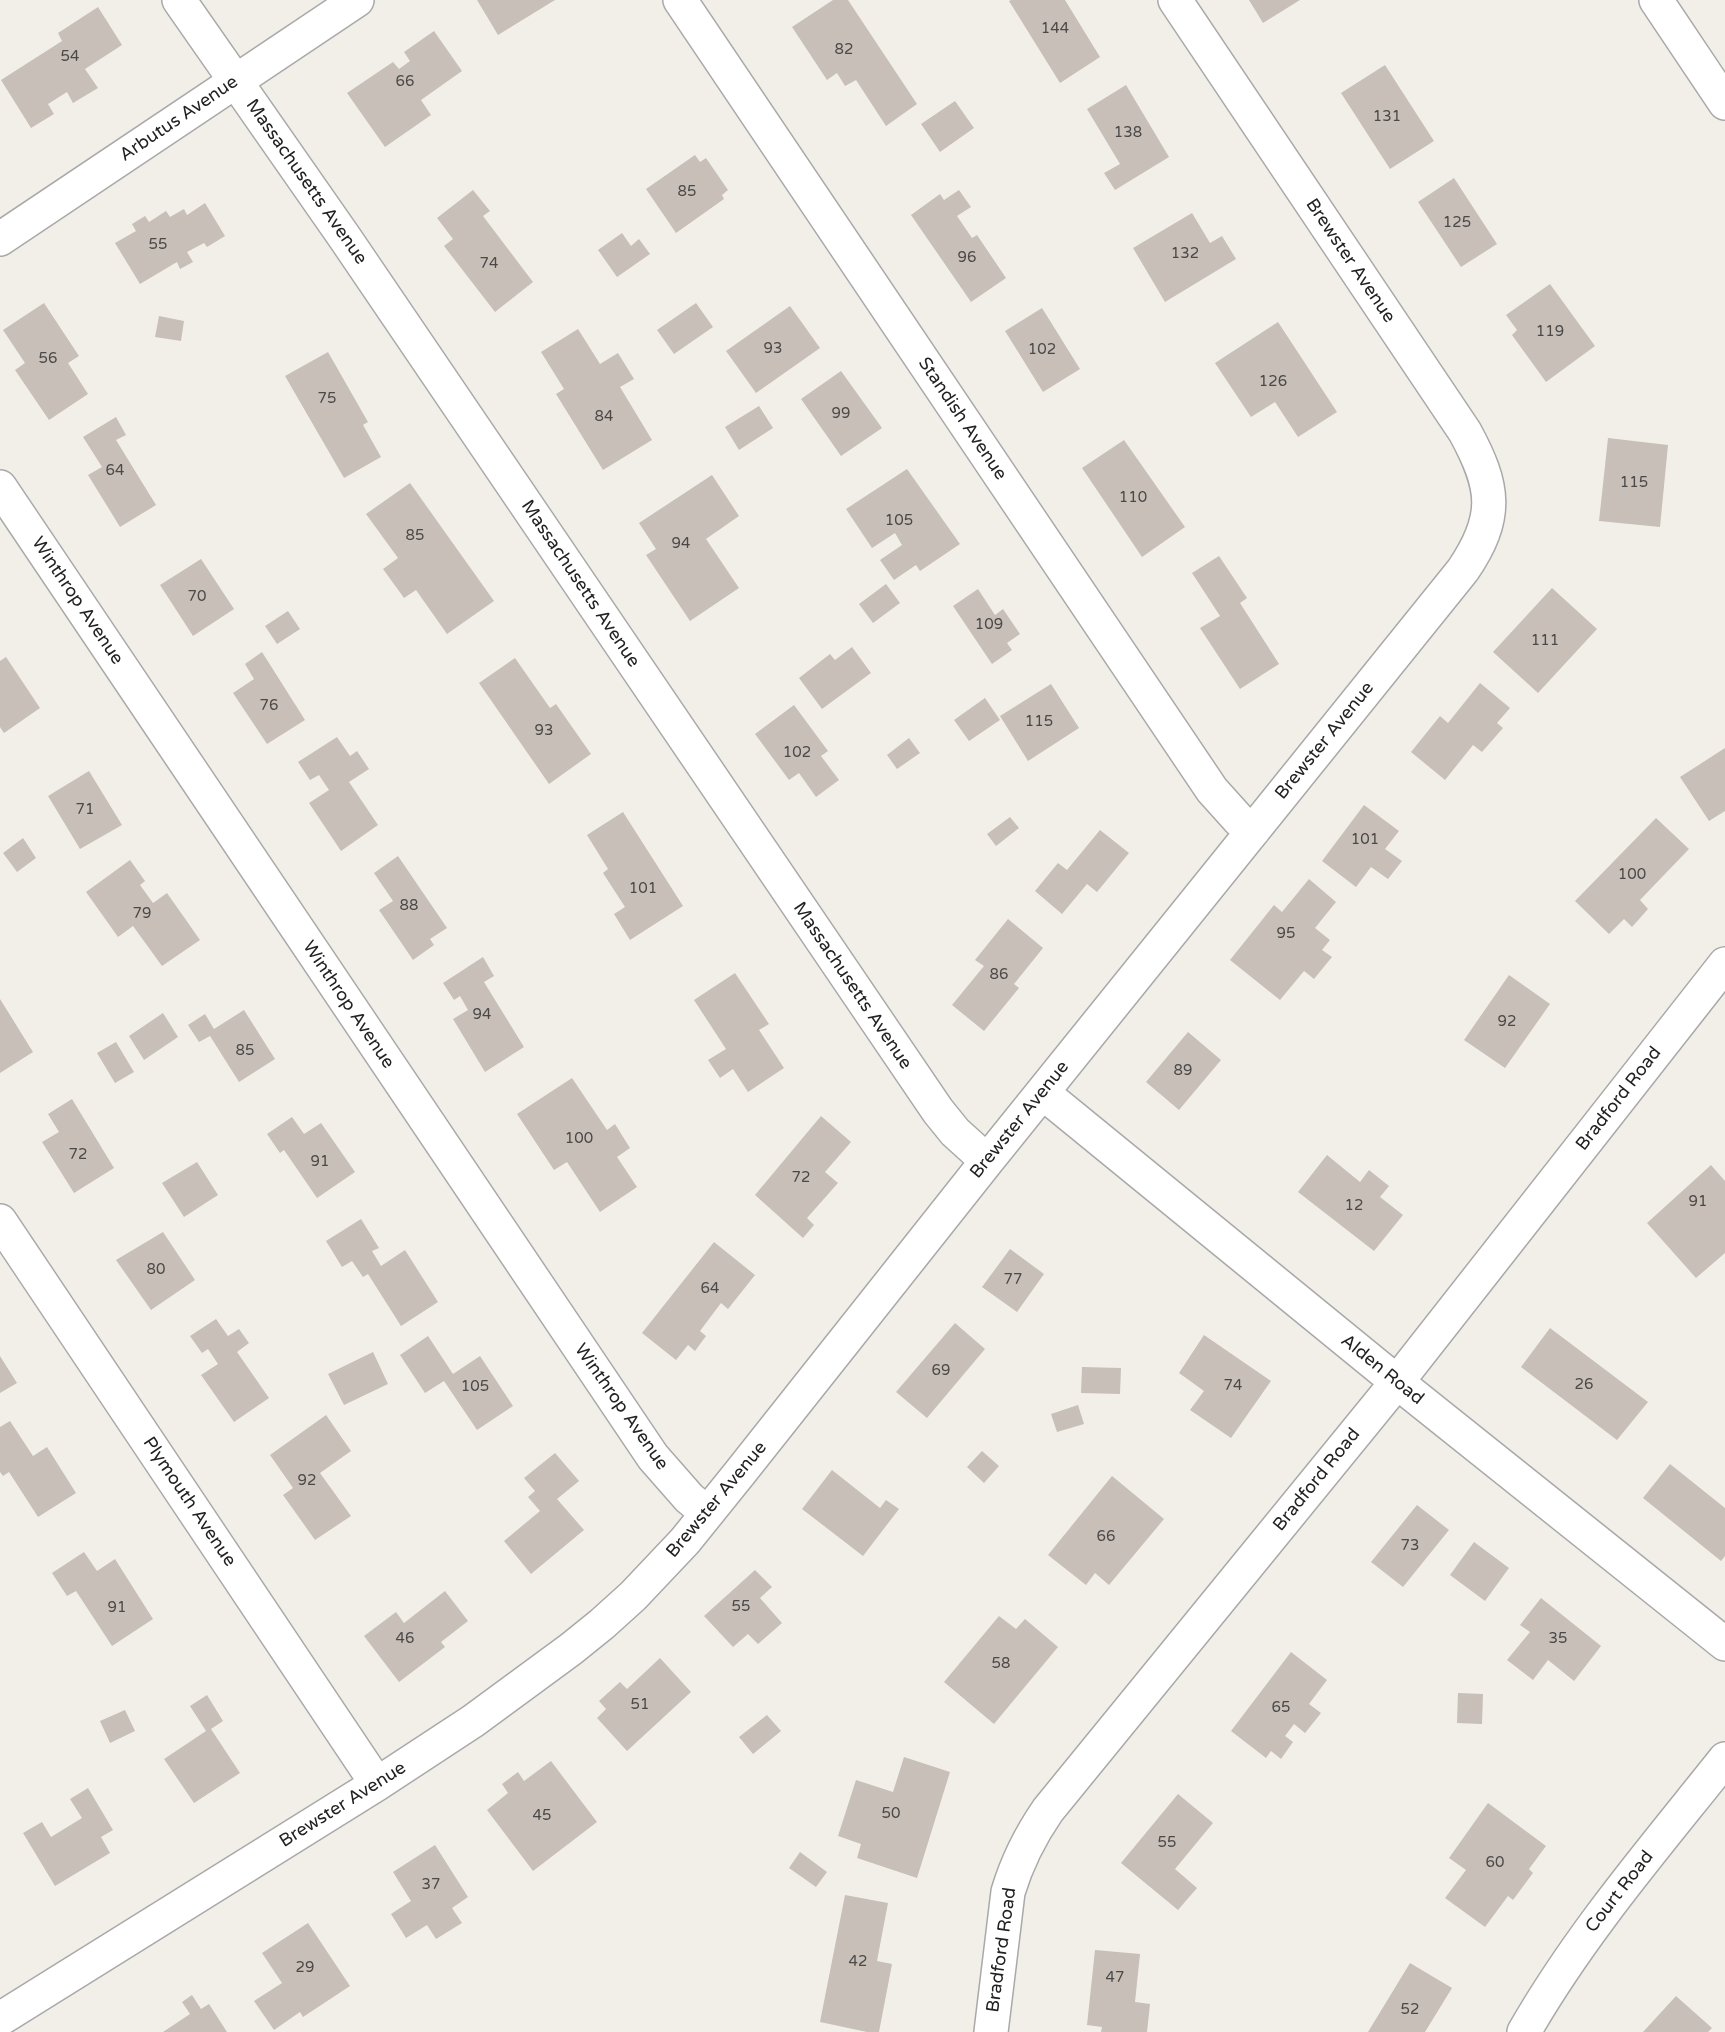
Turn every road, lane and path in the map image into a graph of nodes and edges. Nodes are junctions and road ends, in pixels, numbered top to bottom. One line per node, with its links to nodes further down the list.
1 (179, 0): 6 (street, Massachusetts Avenue)
2 (357, 0): 6 (street, Arbutus Avenue)
3 (680, 0): 10 (street, Standish Avenue)
4 (1175, 0): 10 (street, Brewster Avenue)
5 (1656, 0): 7 (street)
6 (235, 81): 8 (street, Arbutus Avenue); 13 (street, Massachusetts Avenue)
7 (1725, 103)
8 (0, 239)
9 (0, 487): 16 (street, Winthrop Avenue)
10 (1252, 831): 12 (street, Brewster Avenue)
11 (1725, 964): 15 (street, Bradford Road)
12 (1042, 1093): 13 (street, Brewster Avenue); 15 (street, Alden Road)
13 (987, 1161): 16 (street, Brewster Avenue)
14 (0, 1221): 19 (street, Plymouth Avenue)
15 (1397, 1382): 17 (street, Alden Road); 21 (street, Bradford Road)
16 (707, 1513): 19 (street, Brewster Avenue)
17 (1725, 1644)
18 (1725, 1759): 22 (street, Court Road)
19 (377, 1784): 20 (street, Brewster Avenue)
20 (0, 2019)
21 (991, 2032)
22 (1524, 2032)

